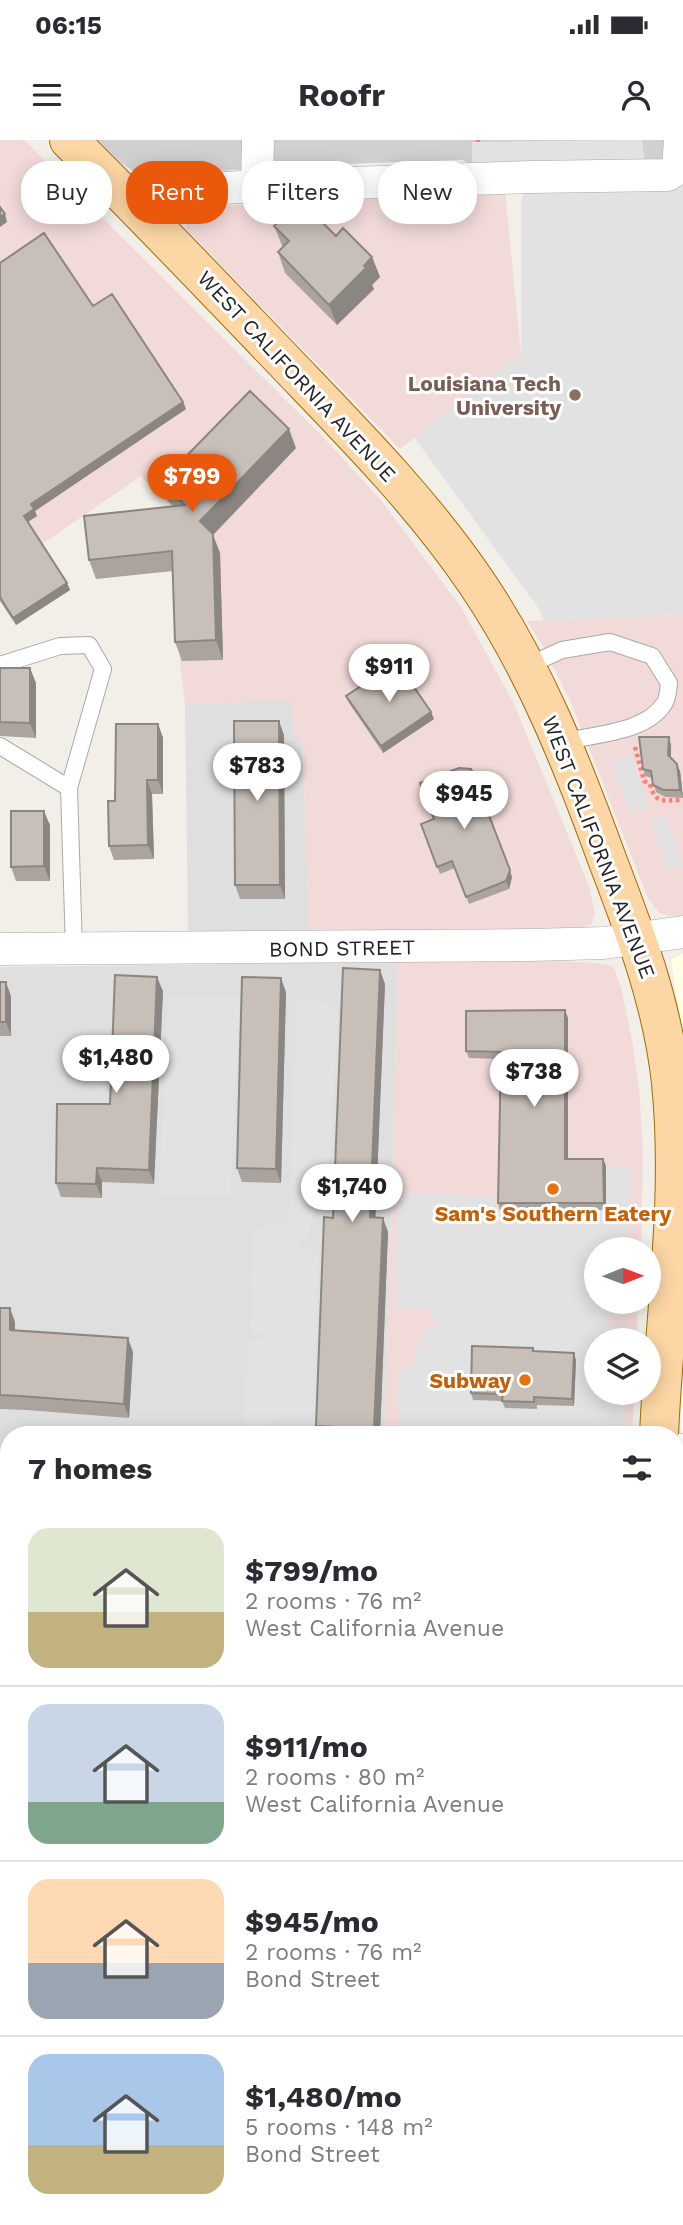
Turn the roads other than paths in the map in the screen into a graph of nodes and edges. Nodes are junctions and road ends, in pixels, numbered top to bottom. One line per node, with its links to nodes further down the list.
1 (69, 140): 6 (main road, WEST CALIFORNIA AVENUE)
2 (258, 140): 4 (street)
3 (679, 154): 5 (street)
4 (258, 161)
5 (364, 182)
6 (126, 197)
7 (152, 224): 9 (main road, WEST CALIFORNIA AVENUE)
8 (0, 664): 12 (lane)
9 (527, 666): 10 (main road, WEST CALIFORNIA AVENUE); 10 (lane)
10 (562, 742): 14 (main road, WEST CALIFORNIA AVENUE)
11 (0, 746): 12 (lane)
12 (69, 788): 16 (lane)
13 (683, 932): 14 (street, BOND STREET)
14 (637, 939): 16 (street, BOND STREET); 17 (main road, WEST CALIFORNIA AVENUE)
15 (0, 949): 16 (street, BOND STREET)
16 (74, 950)
17 (660, 1426)

